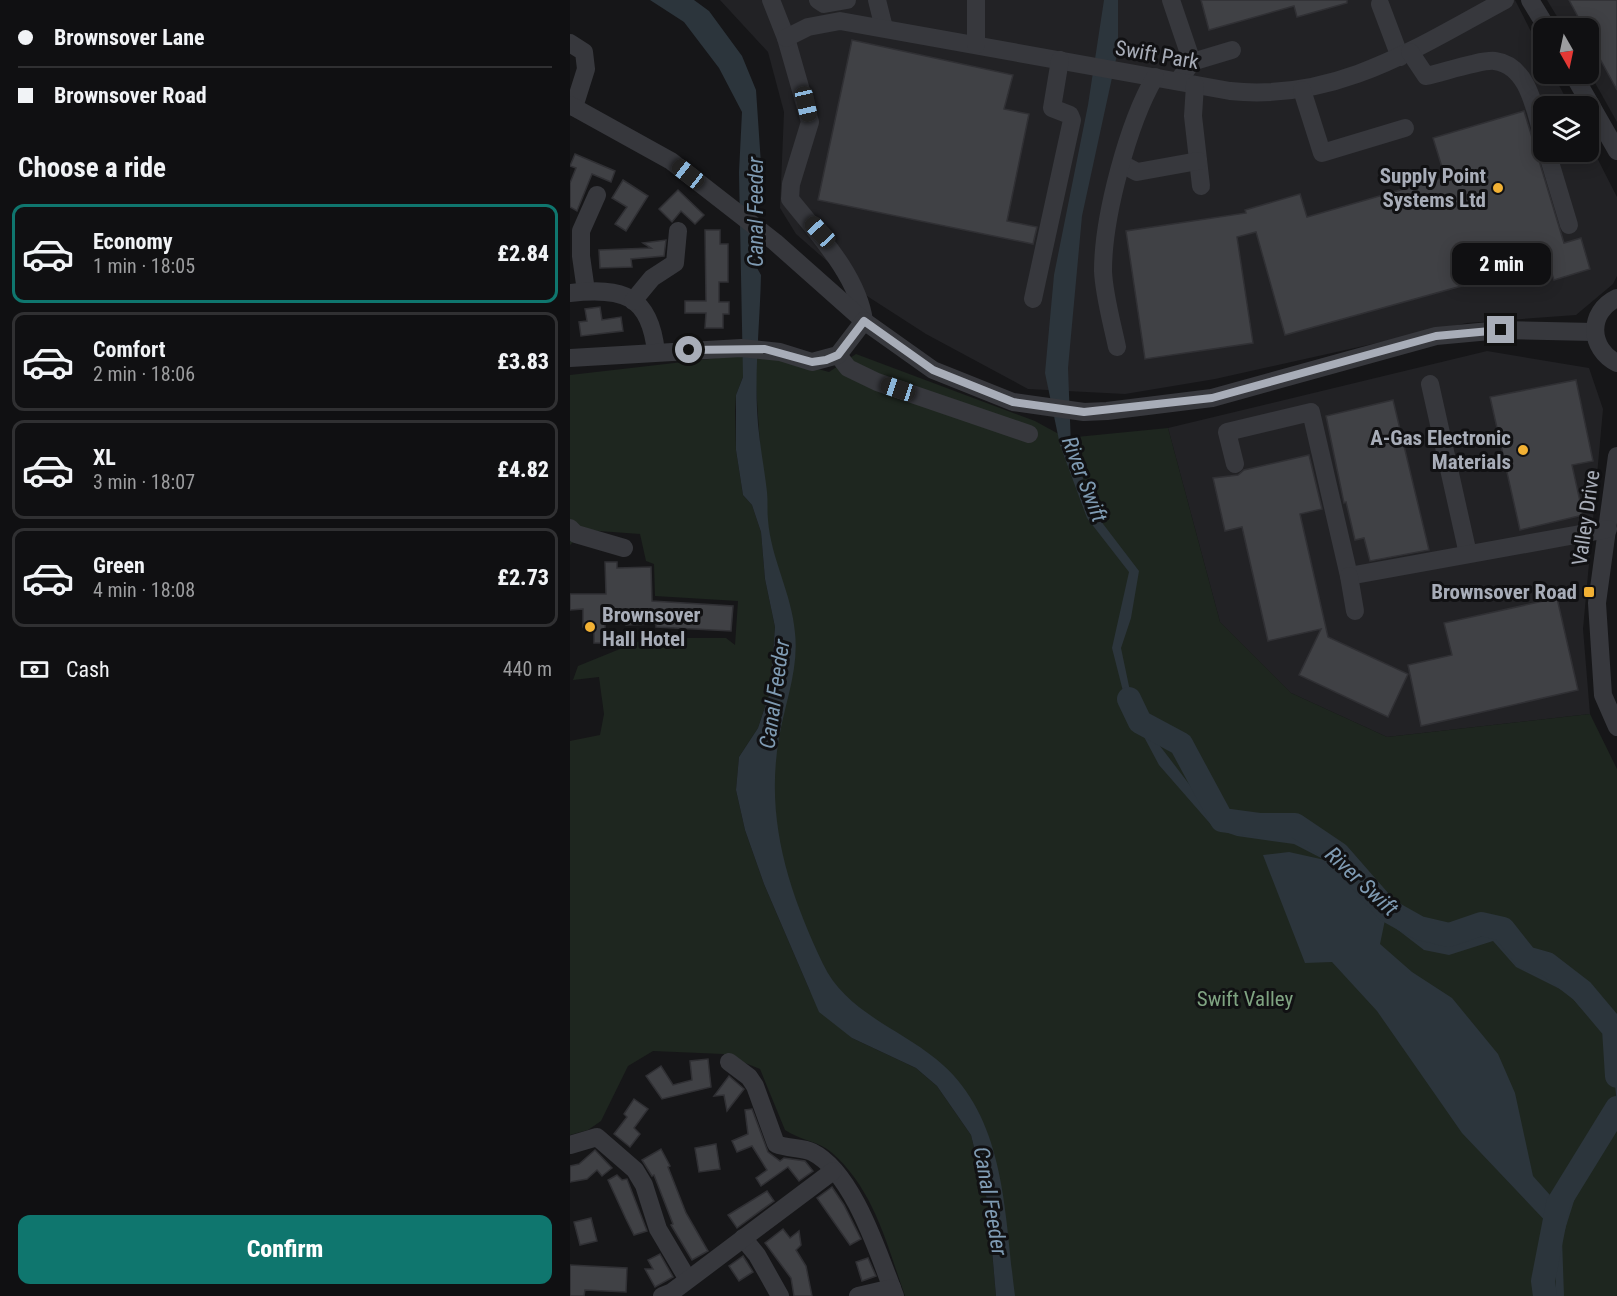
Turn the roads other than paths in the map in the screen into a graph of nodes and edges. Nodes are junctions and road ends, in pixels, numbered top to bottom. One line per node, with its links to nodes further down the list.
1 (771, 0): 12 (street)
2 (818, 0): 3 (street)
3 (847, 0)
4 (877, 0): 11 (street)
5 (976, 0): 14 (street)
6 (1171, 0): 18 (street)
7 (1504, 0): 16 (street, Swift Park)
8 (1530, 0): 10 (street)
9 (1380, 4): 16 (street)
10 (1541, 18)
11 (884, 28): 12 (street, Swift Park); 14 (street, Swift Park)
12 (786, 38): 38 (street)
13 (570, 43): 23 (street)
14 (976, 45): 17 (street, Swift Park)
15 (1232, 50): 18 (street)
16 (1405, 54): 22 (street, Swift Park); 24 (street)
17 (1060, 60): 19 (street, Swift Park); 35 (street)
18 (1192, 62): 20 (street)
19 (1153, 77): 20 (street, Swift Park); 29 (street)
20 (1186, 83): 22 (street, Swift Park); 27 (street)
21 (1579, 84): 26 (street)
22 (1302, 90): 25 (street)
23 (572, 106): 38 (street)
24 (1533, 106)
25 (1405, 128)
26 (1617, 151)
27 (1198, 161): 29 (street); 30 (street)
28 (1550, 162): 32 (street)
29 (1122, 164): 40 (street)
30 (1201, 186)
31 (597, 195): 34 (street)
32 (1569, 225)
33 (678, 231): 37 (street)
34 (578, 292): 37 (street)
35 (1033, 298)
36 (1617, 298): 39 (street)
37 (633, 301): 41 (street)
38 (864, 321): 39 (street); 42 (street)
39 (1594, 332): 44 (street)
40 (1117, 347)
41 (656, 352): 42 (street); 43 (street)
42 (838, 355): 46 (street)
43 (570, 358)
44 (1617, 363)
45 (1430, 384): 52 (street)
46 (1029, 434)
47 (1617, 456): 50 (street, Valley Drive)
48 (1235, 464): 53 (street)
49 (570, 528): 51 (street)
50 (1608, 529): 52 (street); 55 (street, Valley Drive)
51 (624, 548)
52 (1468, 554): 53 (street)
53 (1349, 576): 54 (street)
54 (1355, 611)
55 (1617, 727)
56 (729, 1062): 58 (street)
57 (570, 1145): 60 (street)
58 (832, 1171): 59 (street); 61 (street)
59 (743, 1238): 60 (street); 63 (street)
60 (687, 1278): 62 (street)
61 (894, 1292): 64 (street)
62 (662, 1296)
63 (780, 1296)
64 (858, 1296)

